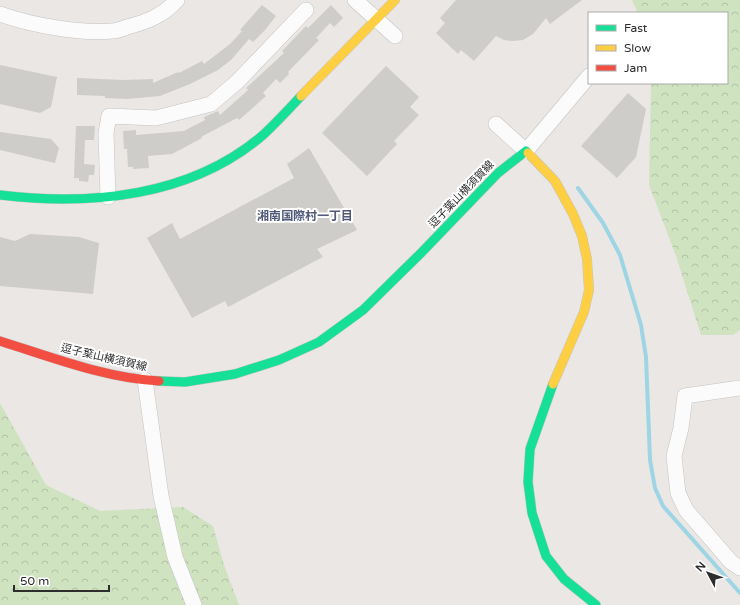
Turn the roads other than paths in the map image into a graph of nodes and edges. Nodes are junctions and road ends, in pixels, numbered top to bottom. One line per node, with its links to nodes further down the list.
1 (177, 0): 5 (street)
2 (355, 0): 6 (street)
3 (395, 0): 6 (main road)
4 (306, 10): 12 (street)
5 (0, 14)
6 (377, 19): 7 (street); 12 (main road)
7 (396, 36)
8 (588, 77): 10 (street)
9 (496, 124): 10 (street)
10 (526, 151): 14 (main road, 逗子葉山横須賀線); 18 (main road)
11 (0, 195): 12 (main road)
12 (108, 197)
13 (0, 341): 14 (main road, 逗子葉山横須賀線)
14 (145, 380): 17 (street)
15 (740, 388): 16 (street)
16 (740, 568)
17 (194, 605)
18 (596, 605)

